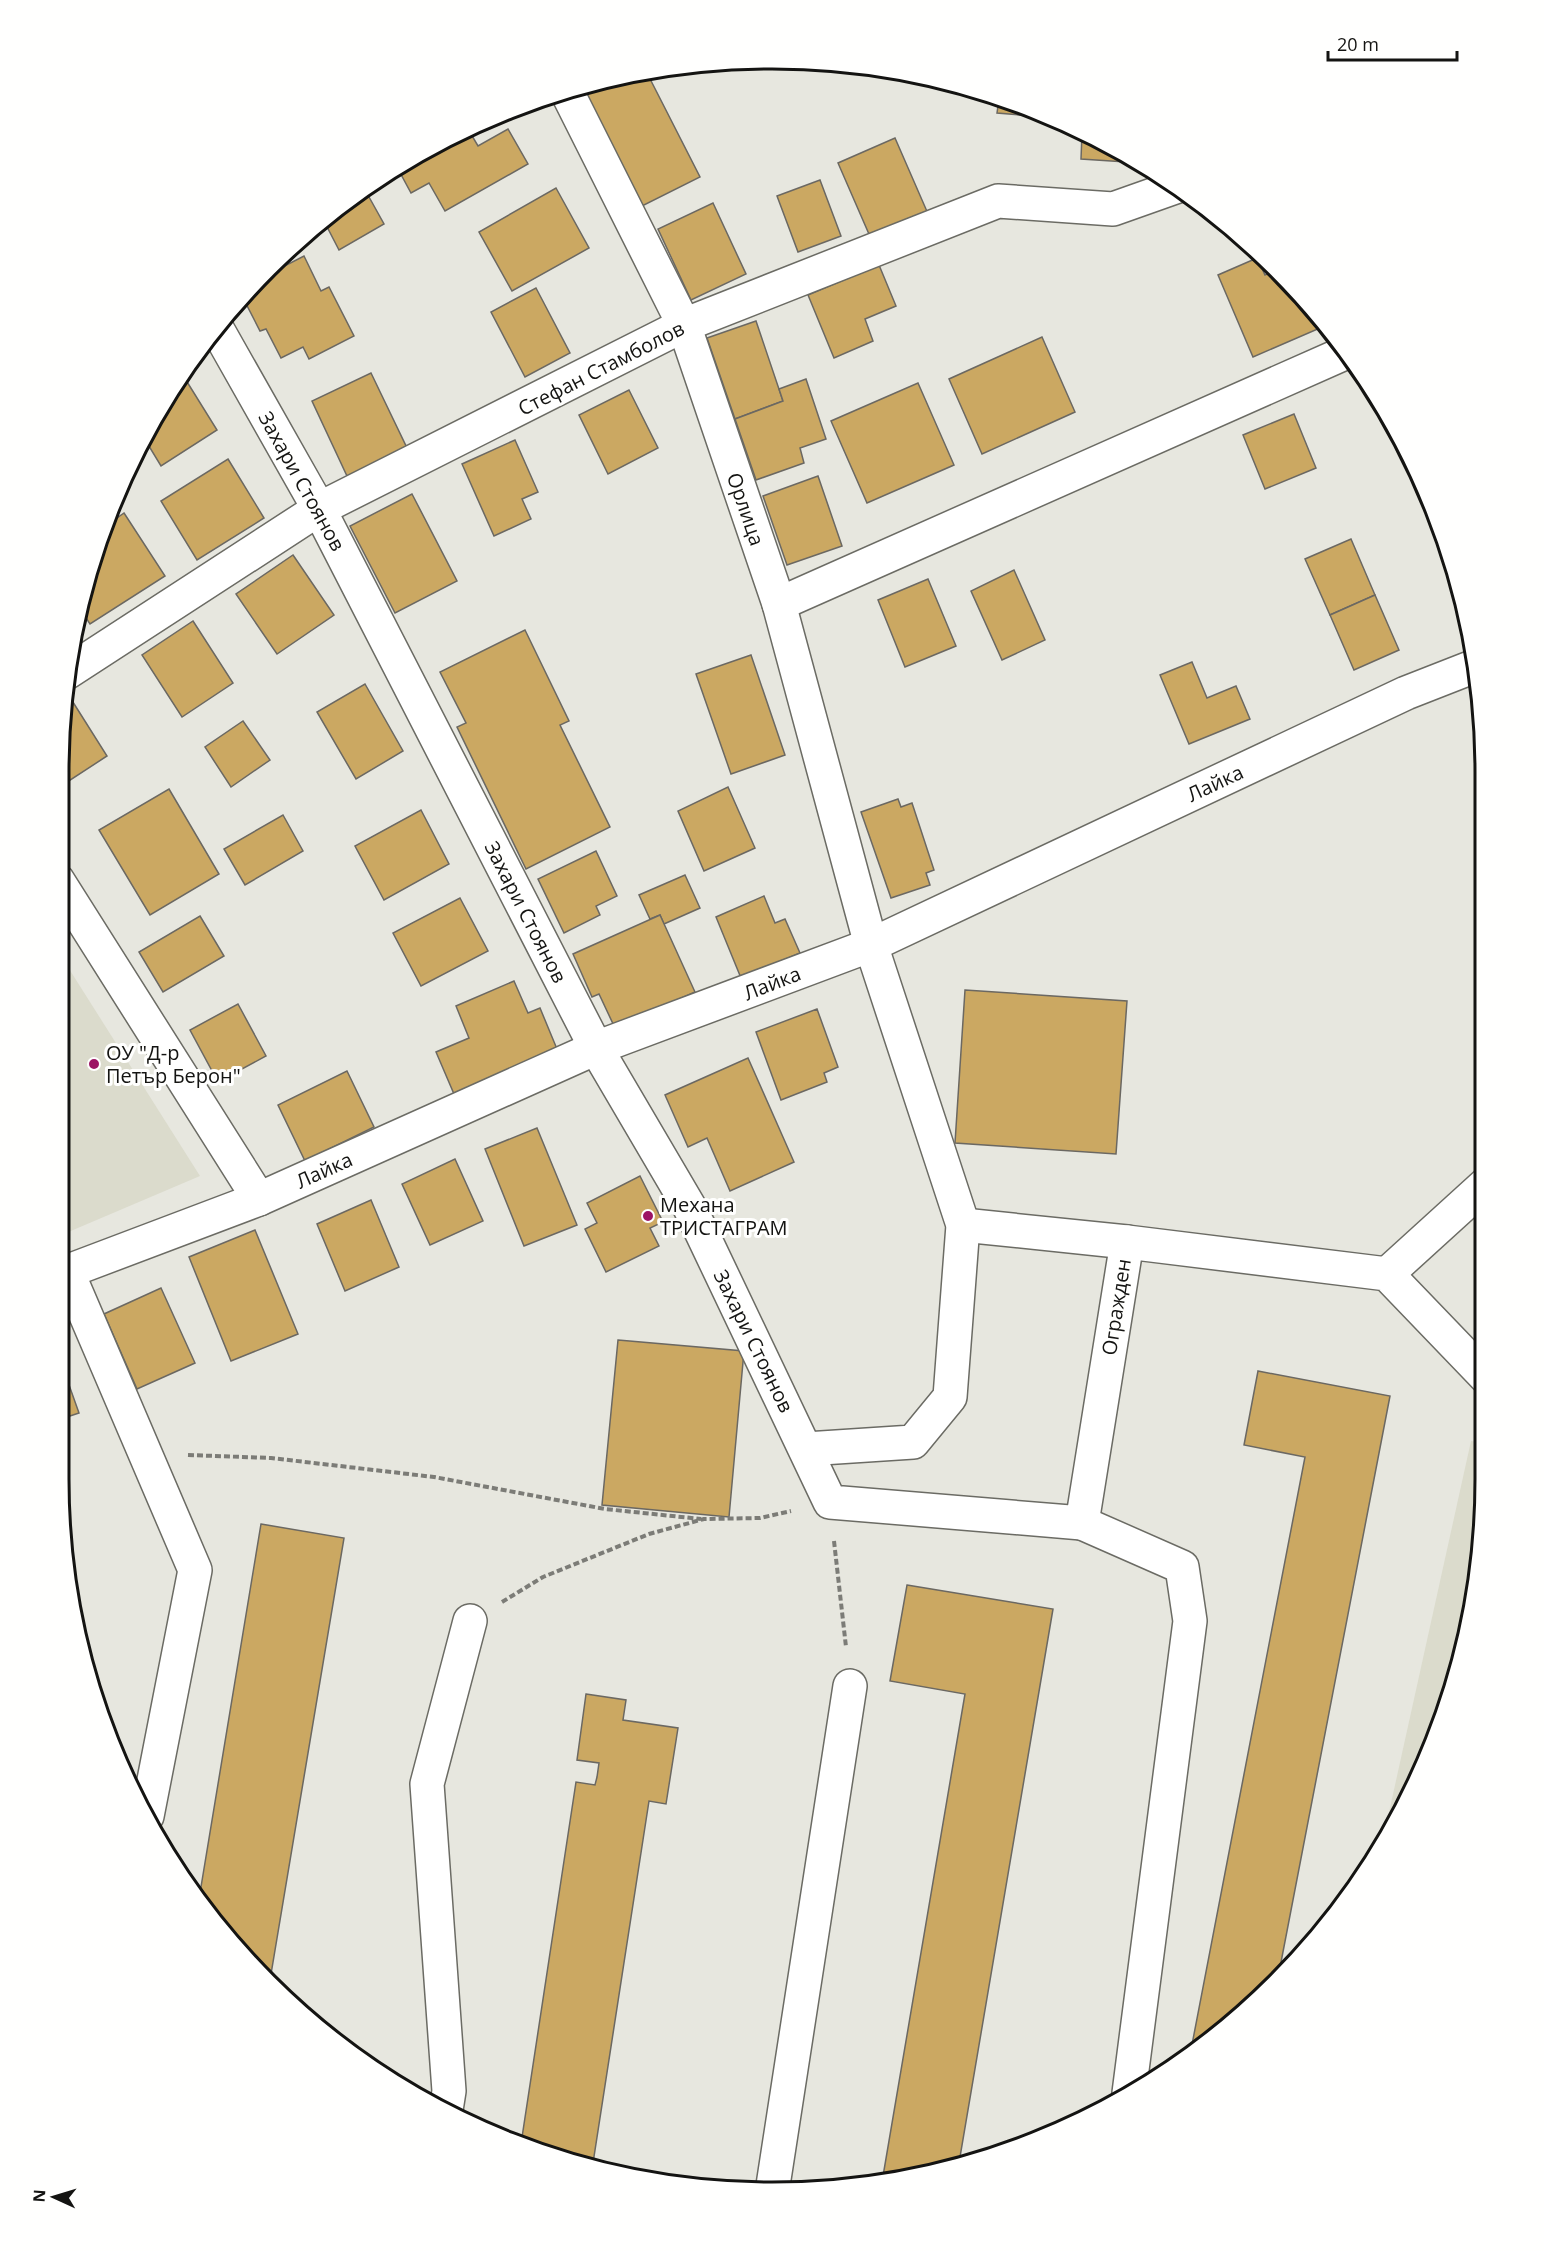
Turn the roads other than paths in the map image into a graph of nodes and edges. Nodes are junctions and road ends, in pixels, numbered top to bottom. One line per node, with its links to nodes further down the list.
1 (570, 99): 3 (street, Орлица)
2 (1167, 190): 3 (street, Стефан Стамболов)
3 (684, 325): 6 (street, Стефан Стамболов); 7 (street, Орлица)
4 (221, 336): 6 (street, Захари Стоянов)
5 (1339, 356): 7 (street)
6 (319, 509): 8 (street, Стефан Стамболов); 12 (street, Захари Стоянов)
7 (778, 604): 11 (street, Орлица)
8 (78, 666)
9 (1467, 669): 11 (street, Лайка)
10 (69, 898): 14 (street)
11 (871, 945): 12 (street, Лайка); 15 (street, Орлица)
12 (596, 1048): 14 (street, Лайка); 21 (street, Захари Стоянов)
13 (1475, 1193): 18 (street)
14 (259, 1199): 17 (street, Лайка)
15 (963, 1225): 16 (street); 21 (street)
16 (1127, 1242): 18 (street, Огражден); 22 (street, Огражден)
17 (69, 1271)
18 (1387, 1274): 20 (street)
19 (69, 1286): 25 (street)
20 (1475, 1366)
21 (806, 1449): 22 (street, Захари Стоянов)
22 (1082, 1523): 26 (street)
23 (471, 1621): 27 (street)
24 (850, 1686): 28 (street)
25 (149, 1805)
26 (1130, 2084)
27 (447, 2103)
28 (774, 2182)

